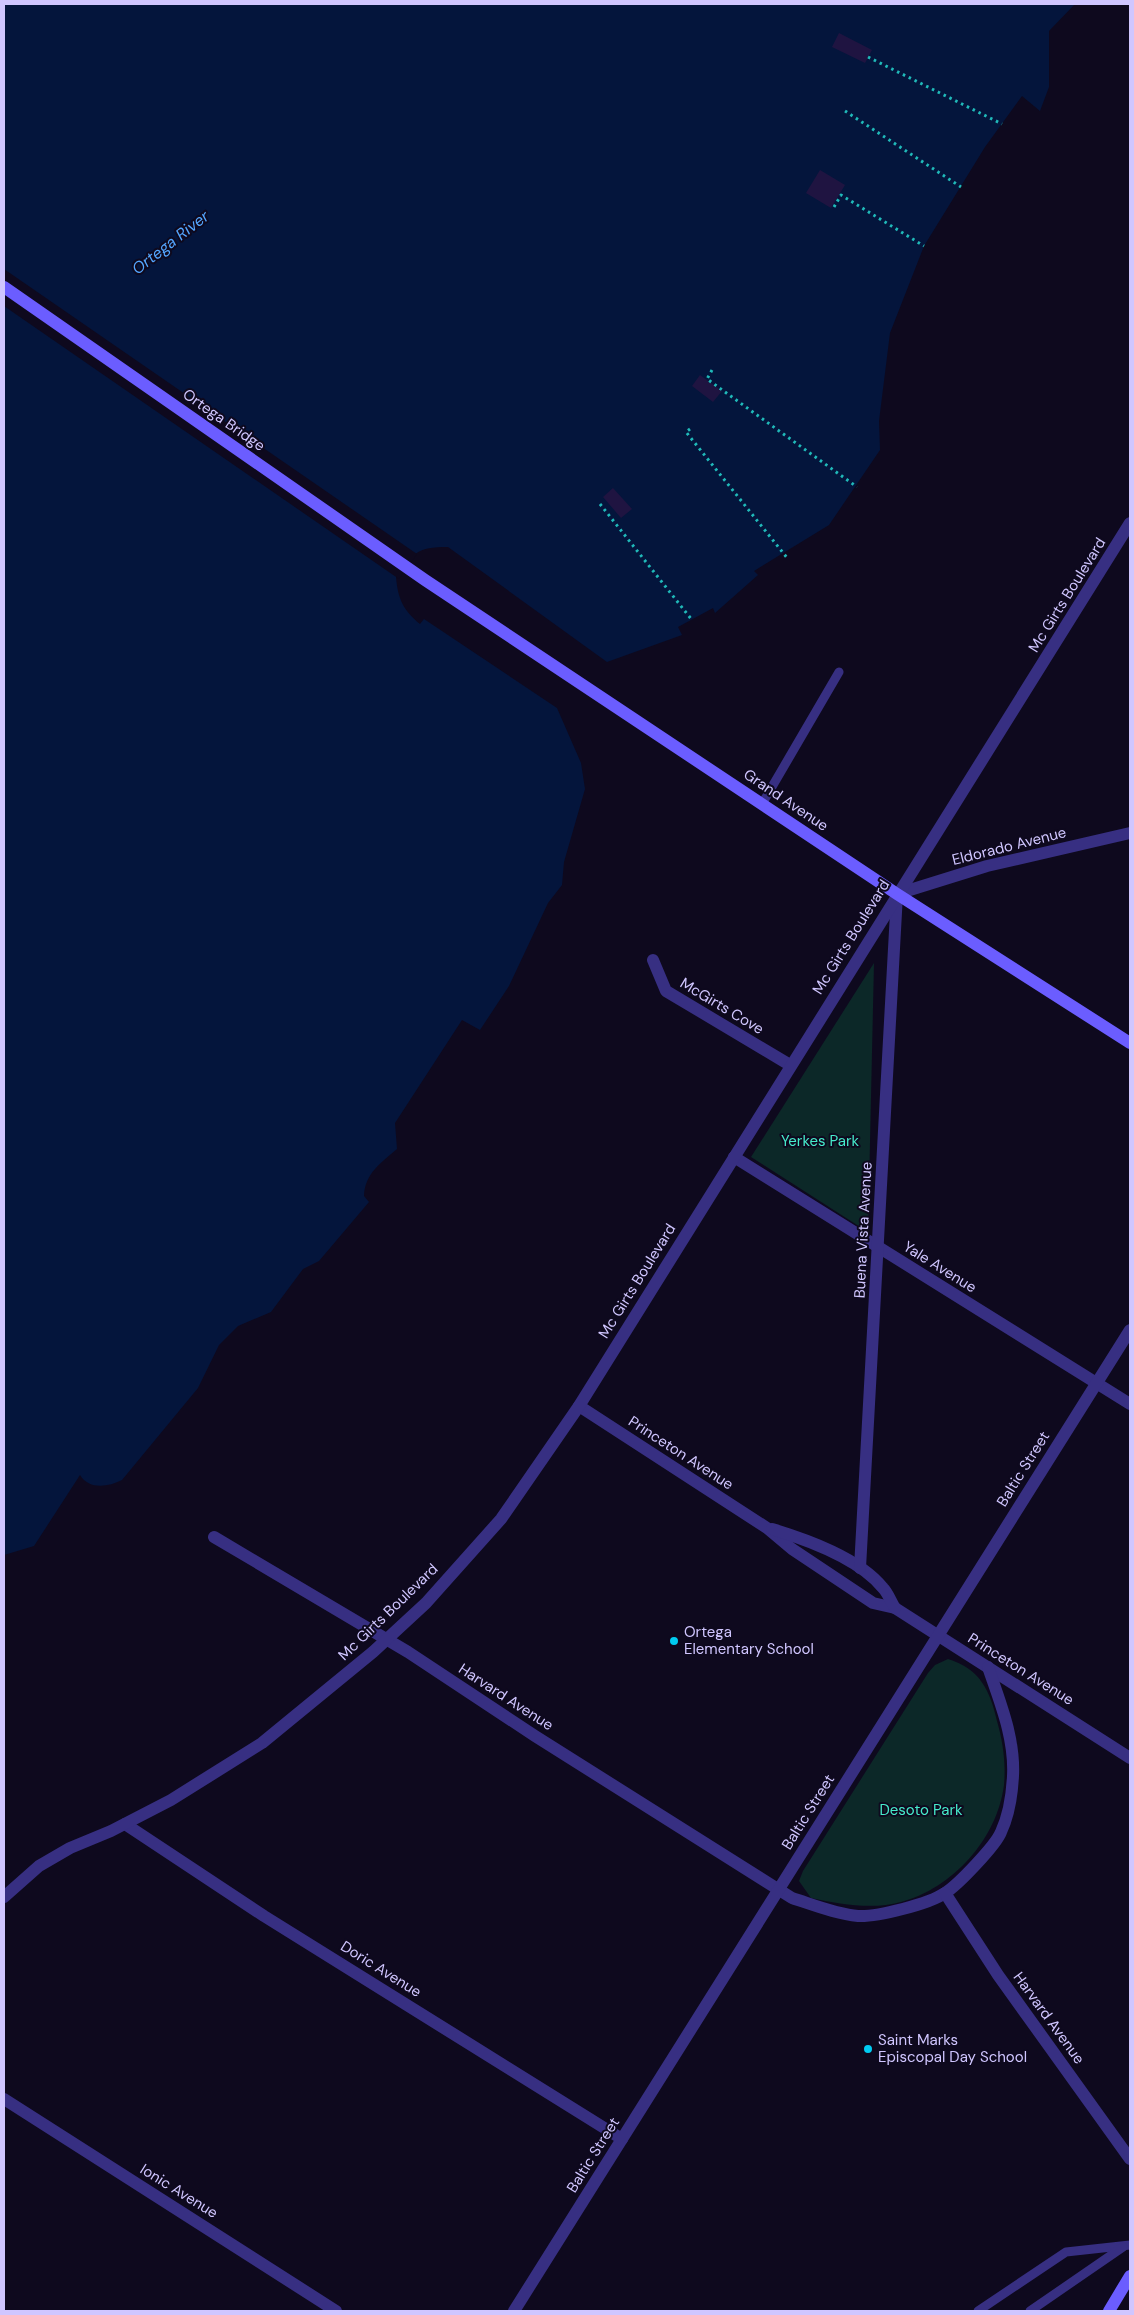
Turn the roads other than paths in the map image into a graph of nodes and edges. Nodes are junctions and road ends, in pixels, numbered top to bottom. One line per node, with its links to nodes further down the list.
1 (4, 287): 3 (main road, Ortega Bridge)
2 (1130, 524): 7 (street, Mc Girts Boulevard)
3 (425, 580): 5 (main road, Grand Avenue)
4 (840, 672): 5 (lane)
5 (762, 804): 7 (main road, Grand Avenue)
6 (1130, 833): 7 (street, Eldorado Avenue)
7 (897, 894): 9 (main road, Grand Avenue); 10 (street, Mc Girts Boulevard); 12 (street, Buena Vista Avenue)
8 (653, 960): 10 (street, McGirts Cove)
9 (1130, 1044)
10 (790, 1065): 11 (street, Mc Girts Boulevard)
11 (734, 1157): 12 (street, Yale Avenue); 16 (street, Mc Girts Boulevard)
12 (879, 1248): 14 (street, Yale Avenue); 19 (street, Buena Vista Avenue)
13 (1130, 1330): 14 (street, Baltic Street)
14 (1096, 1383): 15 (street, Yale Avenue); 21 (street, Baltic Street)
15 (1130, 1404)
16 (578, 1406): 17 (street, Princeton Avenue); 22 (street, Mc Girts Boulevard)
17 (767, 1528): 19 (street, Princeton Avenue); 20 (street, Princeton Avenue)
18 (214, 1537): 22 (street, Harvard Avenue)
19 (860, 1568): 20 (street, Princeton Avenue)
20 (895, 1608): 21 (street, Princeton Avenue)
21 (939, 1638): 23 (street, Princeton Avenue); 26 (street, Baltic Street)
22 (386, 1640): 25 (street, Mc Girts Boulevard); 26 (street, Harvard Avenue)
23 (988, 1667): 24 (street, Princeton Avenue); 27 (street)
24 (1130, 1758)
25 (125, 1824): 28 (street, Mc Girts Boulevard); 30 (street, Doric Avenue)
26 (778, 1890): 27 (street, Harvard Avenue); 30 (street, Baltic Street)
27 (945, 1893): 31 (street, Harvard Avenue)
28 (4, 1897)
29 (4, 2099): 34 (street, Ionic Avenue)
30 (622, 2139): 35 (street, Baltic Street)
31 (1130, 2160)
32 (1127, 2246): 36 (lane); 37 (lane)
33 (1130, 2276): 38 (main road)
34 (336, 2311)
35 (514, 2311)
36 (978, 2311)
37 (1030, 2311)
38 (1109, 2311)

